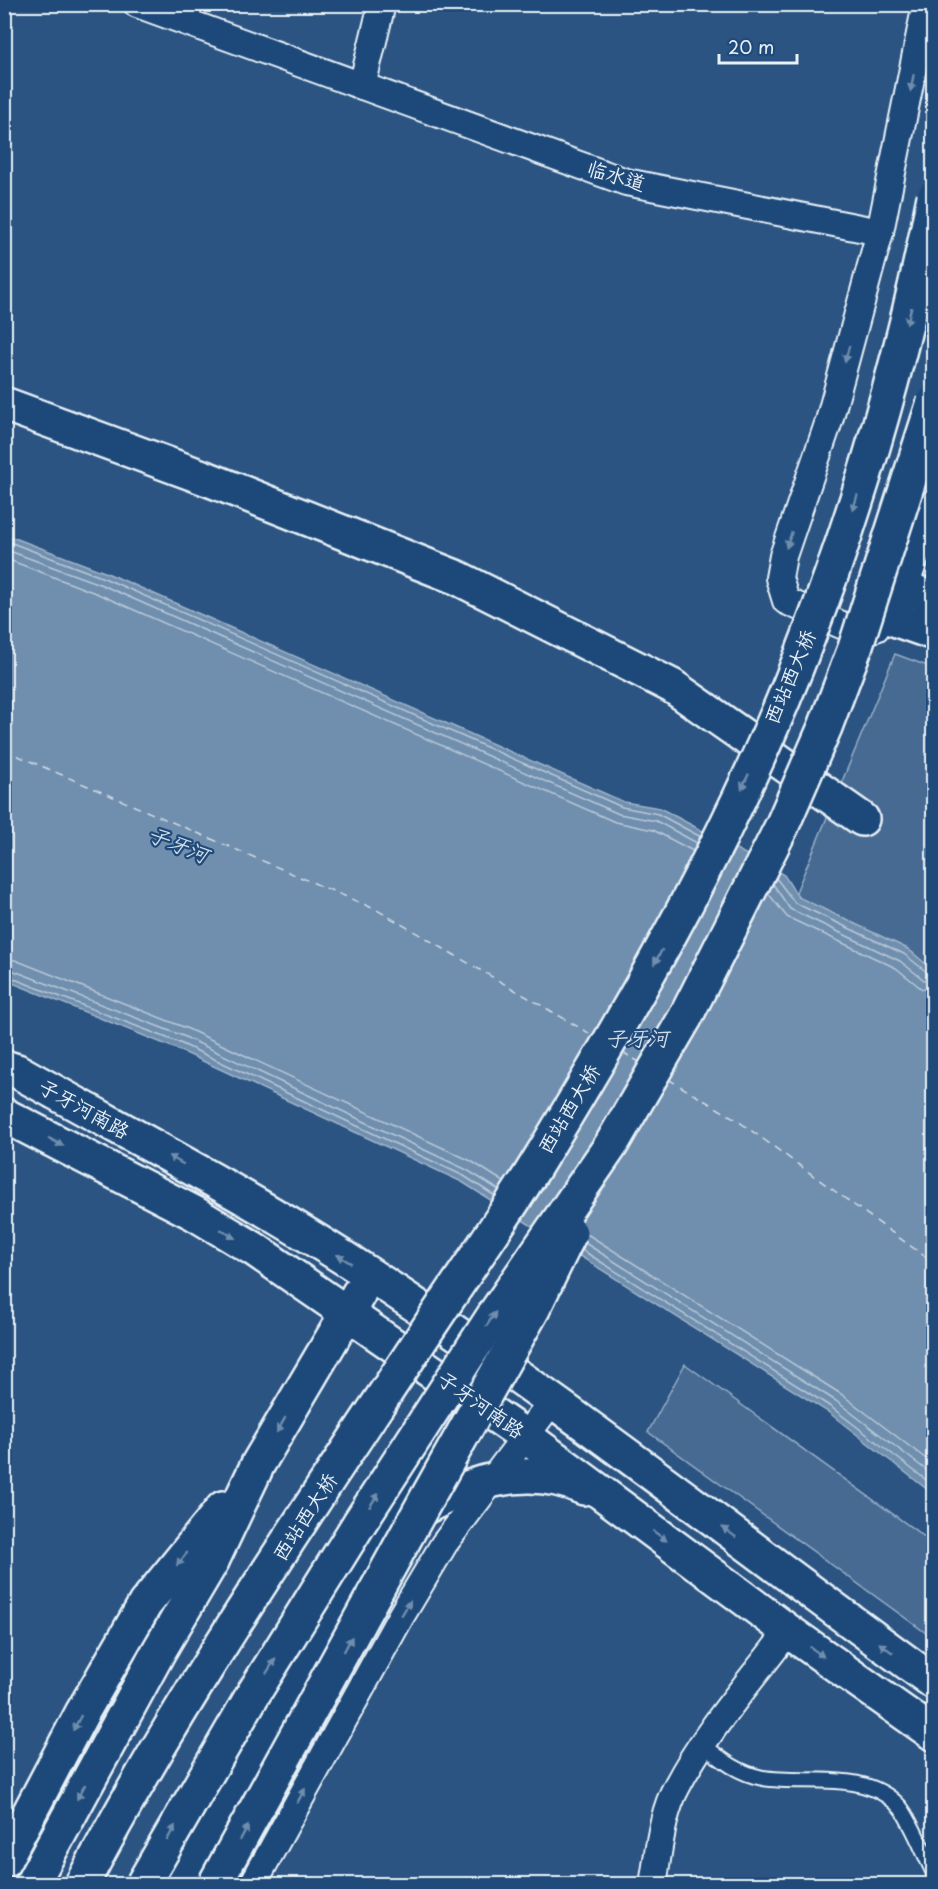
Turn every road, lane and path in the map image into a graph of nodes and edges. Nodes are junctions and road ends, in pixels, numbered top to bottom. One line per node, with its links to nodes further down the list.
1 (137, 4): 4 (street, 临水道)
2 (382, 4): 4 (street)
3 (927, 4): 6 (street, one-way to 6)
4 (362, 86): 6 (street, 临水道)
5 (933, 197): 34 (main road, 西站西大桥, one-way to 34, bridge)
6 (880, 232): 11 (street, one-way to 11)
7 (933, 402): 16 (main road, bridge)
8 (4, 404): 13 (main road)
9 (933, 504): 10 (street)
10 (919, 594): 11 (street)
11 (894, 619): 12 (main road)
12 (933, 633)
13 (862, 819)
14 (4, 1067): 17 (main road, 子牙河南路, one-way to 14)
15 (4, 1114): 18 (main road, 子牙河南路, one-way to 18)
16 (611, 1145): 35 (main road, one-way to 16, bridge); 37 (main road, one-way to 16, bridge)
17 (371, 1275): 18 (main road); 19 (main road, 子牙河南路)
18 (358, 1319): 19 (main road); 20 (main road, 子牙河南路); 23 (main road, one-way to 23)
19 (475, 1346): 20 (main road); 21 (main road, 子牙河南路)
20 (464, 1393): 22 (main road, 子牙河南路); 26 (main road)
21 (552, 1401): 22 (street); 28 (main road, 子牙河南路, one-way to 21)
22 (525, 1436): 24 (street); 25 (main road, 子牙河南路)
23 (258, 1464): 31 (main road, one-way to 31); 33 (main road, one-way to 33)
24 (492, 1480): 25 (main road); 26 (main road); 38 (street, one-way to 24)
25 (613, 1501): 27 (main road, 子牙河南路, one-way to 27)
26 (381, 1537): 36 (main road)
27 (788, 1631): 29 (main road, 子牙河南路, one-way to 29); 30 (street)
28 (933, 1682)
29 (933, 1734)
30 (703, 1745): 32 (lane); 39 (street)
31 (4, 1861)
32 (933, 1873)
33 (32, 1884)
34 (82, 1884)
35 (143, 1884)
36 (176, 1884)
37 (215, 1884)
38 (253, 1884)
39 (653, 1884)

